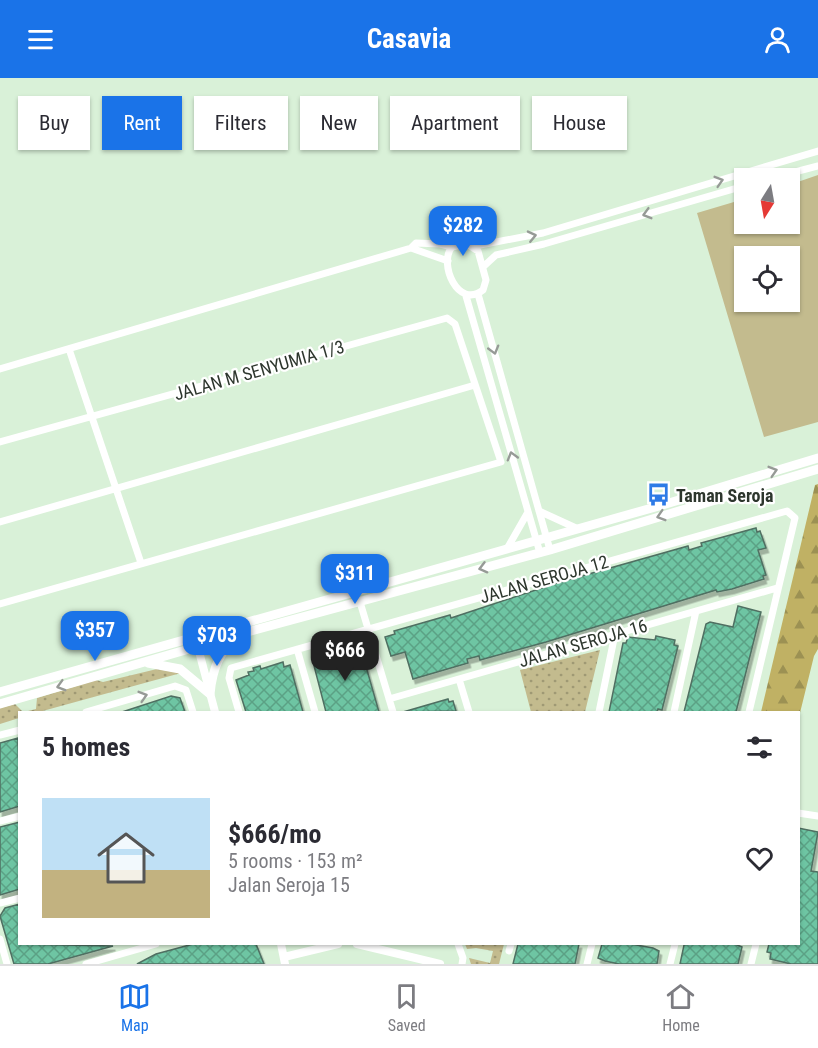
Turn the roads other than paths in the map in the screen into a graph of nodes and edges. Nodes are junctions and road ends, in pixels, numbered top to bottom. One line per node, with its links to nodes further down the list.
1 (818, 151): 5 (street, one-way to 1)
2 (818, 165): 3 (street)
3 (800, 170)
4 (734, 189): 9 (street, one-way to 9)
5 (475, 246): 7 (street); 9 (street)
6 (411, 248): 7 (street); 8 (street); 12 (street)
7 (452, 248): 8 (street)
8 (447, 261): 11 (street)
9 (483, 267): 10 (street)
10 (478, 294): 11 (street); 20 (street, one-way to 20)
11 (466, 296): 21 (street, one-way to 11)
12 (69, 350): 13 (street); 15 (street)
13 (0, 369)
14 (475, 385): 15 (street, JALAN M SENYUMIA 1/3); 19 (street); 29 (street)
15 (92, 417): 16 (street, JALAN M SENYUMIA 1/3); 19 (street)
16 (0, 442)
17 (818, 458): 23 (main road, one-way to 17)
18 (818, 469): 27 (main road, one-way to 27)
19 (116, 489): 22 (street); 29 (street)
20 (539, 511): 23 (street); 24 (street)
21 (528, 512): 25 (street); 26 (street)
22 (0, 522)
23 (576, 528): 24 (main road)
24 (546, 536): 25 (main road); 27 (street)
25 (536, 539): 26 (main road); 28 (street)
26 (508, 547): 37 (main road)
27 (550, 550): 28 (main road)
28 (540, 553): 31 (main road, one-way to 31)
29 (141, 563): 32 (street)
30 (777, 588): 33 (street, JALAN SEROJA 16); 34 (street, JALAN SEROJA 12); 54 (street)
31 (360, 602): 34 (street); 35 (main road)
32 (0, 604)
33 (696, 611): 36 (street, JALAN SEROJA 16); 53 (street)
34 (368, 629): 38 (street, JALAN SEROJA 12); 43 (street)
35 (250, 631): 37 (main road); 42 (main road)
36 (615, 634): 40 (street, JALAN SEROJA 16); 52 (street)
37 (197, 642): 39 (main road); 41 (main road); 42 (street)
38 (297, 649): 48 (street, JALAN SEROJA 12); 49 (street)
39 (142, 662): 42 (main road); 44 (main road, one-way to 44)
40 (459, 679): 43 (street, JALAN SEROJA 16); 51 (street)
41 (0, 692)
42 (210, 694): 47 (street)
43 (389, 699): 50 (street)
44 (0, 704)
45 (89, 711): 46 (street, one-way to 46)
46 (193, 711)
47 (215, 711)
48 (239, 711)
49 (315, 711)
50 (393, 711)
51 (469, 711)
52 (599, 711)
53 (674, 711)
54 (749, 711)
55 (18, 730): 56 (street)
56 (0, 735)
57 (800, 813): 59 (street)
58 (18, 816): 60 (street)
59 (818, 816)
60 (0, 821)
61 (18, 898): 62 (street)
62 (0, 903)
63 (0, 939): 74 (street)
64 (152, 945): 75 (street)
65 (281, 945): 72 (street)
66 (335, 945): 72 (street)
67 (361, 945): 73 (street)
68 (458, 945): 76 (street)
69 (592, 945): 77 (street)
70 (675, 945): 78 (street)
71 (756, 945): 79 (street)
72 (284, 960)
73 (436, 963)
74 (7, 964)
75 (86, 964)
76 (462, 964)
77 (587, 964)
78 (670, 964)
79 (751, 964)

